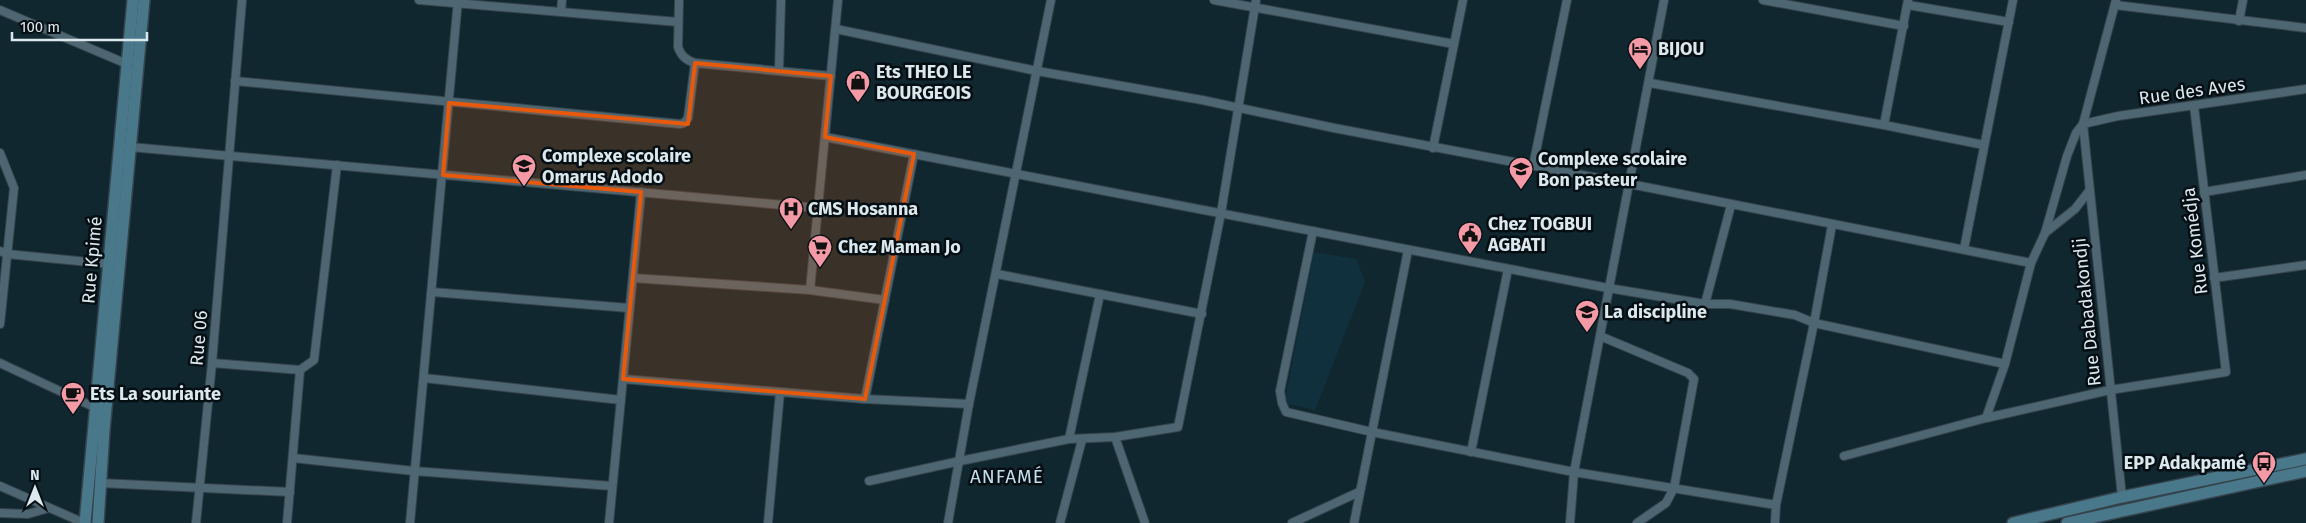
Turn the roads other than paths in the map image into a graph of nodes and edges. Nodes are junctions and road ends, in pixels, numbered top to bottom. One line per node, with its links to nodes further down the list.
1 (133, 0): 32 (main road, Rue Kpimé)
2 (144, 0): 46 (main road, Rue Kpimé)
3 (242, 0): 36 (street, Rue 06)
4 (419, 0): 17 (street)
5 (562, 0): 23 (street)
6 (678, 0): 25 (street)
7 (781, 0): 33 (street)
8 (838, 0): 29 (street)
9 (1051, 0): 34 (street)
10 (1214, 0): 21 (street)
11 (1463, 0): 30 (street)
12 (1567, 0): 52 (street)
13 (1664, 0): 37 (street)
14 (1764, 0): 20 (street)
15 (2013, 0): 26 (street)
16 (2244, 0): 24 (street)
17 (458, 2): 23 (street); 39 (street)
18 (1908, 2): 26 (street); 27 (street)
19 (2115, 2): 24 (street); 42 (street)
20 (1795, 3): 27 (street)
21 (1255, 4): 30 (street); 41 (street)
22 (0, 10): 32 (street)
23 (561, 12): 25 (street)
24 (2239, 21): 28 (street)
25 (678, 22): 31 (street)
26 (2009, 22): 45 (street)
27 (1904, 26): 43 (street)
28 (2306, 28)
29 (836, 30): 34 (street); 35 (street)
30 (1454, 44): 47 (street)
31 (695, 63): 33 (street); 39 (street)
32 (127, 64): 69 (main road, Rue Kpimé)
33 (778, 70): 35 (street)
34 (1037, 71): 41 (street); 53 (street)
35 (831, 76): 44 (street)
36 (235, 81): 39 (street); 49 (street, Rue 06)
37 (1650, 83): 43 (street); 56 (street)
38 (2306, 89): 40 (street, Rue des Aves)
39 (449, 103): 54 (street)
40 (2194, 106): 42 (street, Rue des Aves); 59 (street, Rue Komédja)
41 (1238, 108): 47 (street); 62 (street)
42 (2083, 124): 57 (street, Rue Dabadakondji); 65 (street)
43 (1884, 125): 45 (street)
44 (825, 136): 50 (street); 61 (street)
45 (1984, 145): 66 (street)
46 (130, 148): 49 (street); 113 (main road, Rue Kpimé)
47 (1433, 148): 52 (street)
48 (0, 153): 68 (street)
49 (228, 154): 51 (street); 88 (street, Rue 06)
50 (914, 154): 53 (street); 80 (street)
51 (336, 165): 54 (street); 90 (street)
52 (1533, 166): 56 (street)
53 (1016, 174): 62 (street); 73 (street)
54 (443, 175): 58 (street); 78 (street)
55 (2306, 175): 59 (street)
56 (1630, 184): 60 (street); 76 (street)
57 (2090, 191): 65 (street); 93 (street, Rue Dabadakondji)
58 (641, 192): 61 (street); 74 (street)
59 (2204, 192): 75 (street, Rue Komédja)
60 (1731, 206): 63 (street); 81 (street)
61 (817, 208): 77 (street)
62 (1221, 213): 64 (street); 83 (street)
63 (1832, 225): 66 (street); 84 (street)
64 (1313, 231): 67 (street); 100 (street)
65 (2045, 233): 70 (street)
66 (1964, 249): 70 (street)
67 (1408, 250): 72 (street); 100 (street)
68 (3, 252): 69 (street); 85 (street)
69 (109, 264): 98 (main road, Rue Kpimé)
70 (2031, 264): 89 (street)
71 (2306, 265): 75 (street)
72 (1508, 269): 76 (street); 104 (street)
73 (997, 274): 79 (street); 97 (street)
74 (633, 278): 77 (street); 82 (street)
75 (2214, 278): 93 (street, Rue Komédja)
76 (1608, 288): 81 (street); 86 (street)
77 (810, 290): 80 (street)
78 (432, 292): 82 (street); 91 (street)
79 (1100, 294): 83 (street); 102 (street)
80 (885, 300): 95 (street)
81 (1705, 304): 84 (street)
82 (629, 308): 92 (street)
83 (1202, 314): 101 (street)
84 (1814, 323): 89 (street); 121 (street)
85 (0, 324)
86 (1600, 336): 111 (street); 117 (street)
87 (0, 363): 98 (street)
88 (212, 363): 90 (street); 116 (street, Rue 06)
89 (2005, 364): 99 (street)
90 (300, 370): 106 (street)
91 (424, 378): 96 (street); 109 (street)
92 (623, 379): 94 (street); 96 (street)
93 (2110, 390): 99 (street); 120 (street, Rue Dabadakondji)
94 (780, 392): 95 (street); 130 (street)
95 (865, 399): 97 (street)
96 (620, 400): 115 (street)
97 (969, 404): 108 (street)
98 (96, 408): 124 (main road, Rue Kpimé)
99 (1986, 418): 105 (street)
100 (1372, 432): 104 (street); 119 (street)
101 (1115, 437): 103 (street); 133 (street)
102 (1069, 440): 103 (street); 108 (street)
103 (1082, 440): 132 (street)
104 (1471, 452): 111 (street)
105 (1844, 456)
106 (293, 458): 109 (street); 118 (street)
107 (2306, 459): 120 (main road)
108 (960, 461): 112 (street); 131 (street)
109 (414, 471): 115 (street); 128 (street)
110 (2306, 471): 140 (main road)
111 (1574, 472): 117 (street); 136 (street)
112 (869, 481)
113 (100, 483): 116 (street); 125 (main road, Rue Kpimé)
114 (0, 486): 122 (street)
115 (612, 486): 129 (street)
116 (199, 488): 118 (street); 126 (street, Rue 06)
117 (1674, 488): 121 (street); 137 (street)
118 (290, 492): 127 (street)
119 (1359, 492): 134 (street); 135 (street)
120 (2122, 497): 139 (main road)
121 (1776, 505): 138 (street)
122 (49, 508): 123 (street); 124 (street)
123 (0, 513)
124 (85, 523)
125 (98, 523)
126 (196, 523)
127 (288, 523)
128 (410, 523)
129 (608, 523)
130 (768, 523)
131 (948, 523)
132 (1060, 523)
133 (1145, 523)
134 (1292, 523)
135 (1354, 523)
136 (1570, 523)
137 (1637, 523)
138 (1774, 523)
139 (2013, 523)
140 (2067, 523)

